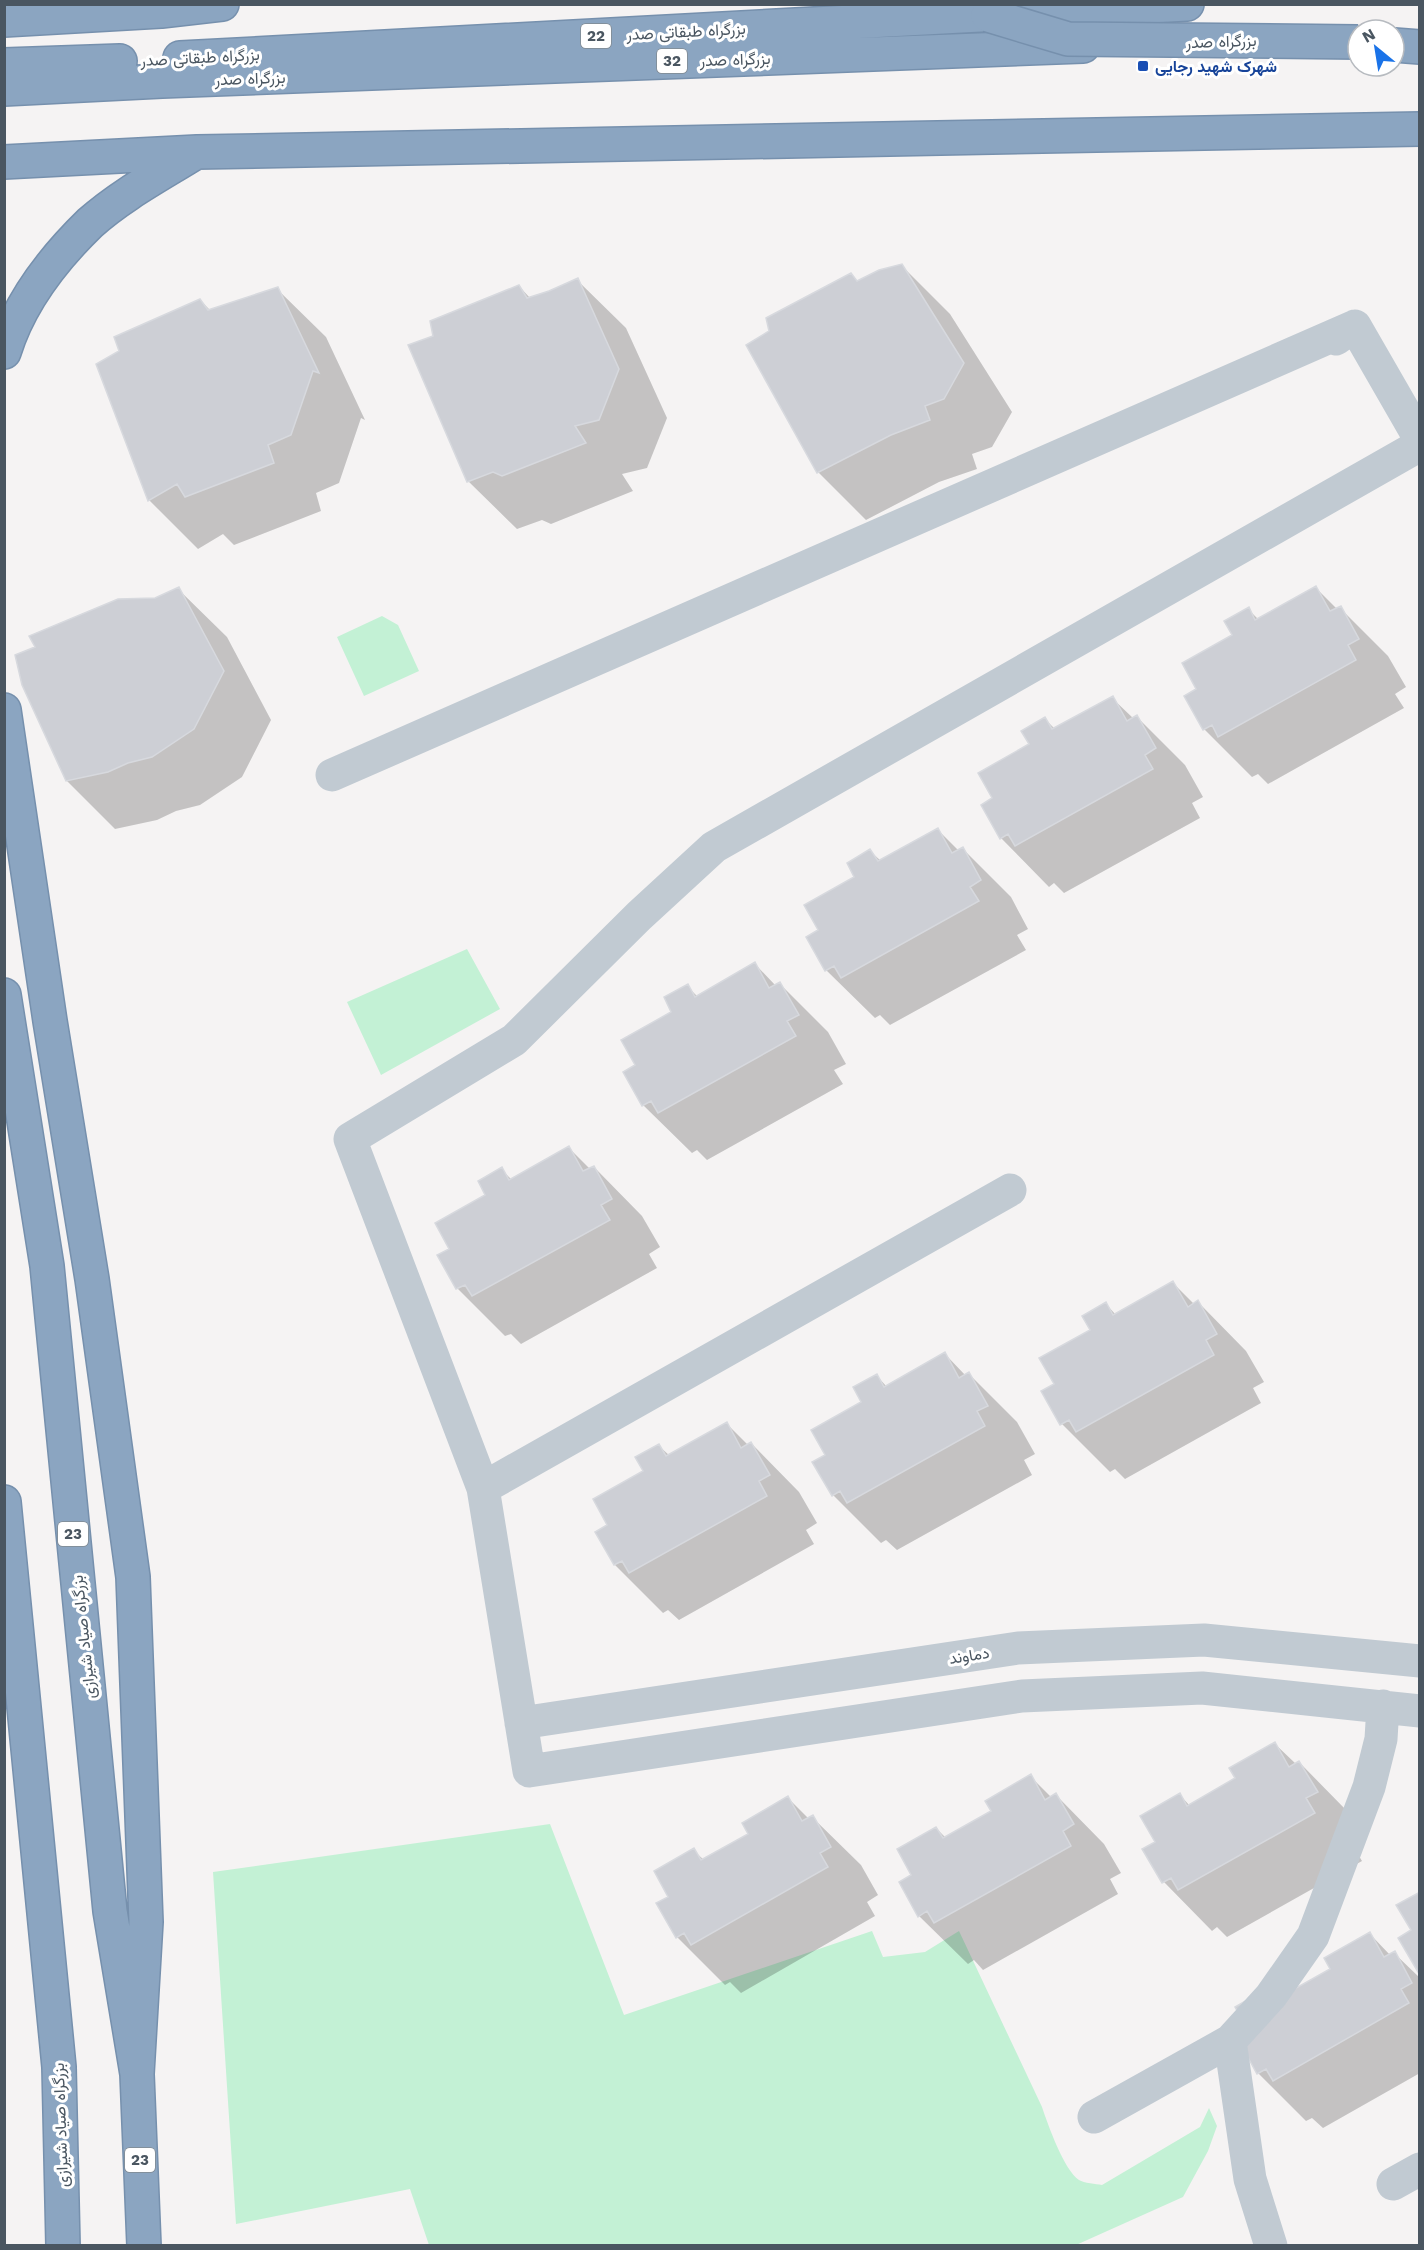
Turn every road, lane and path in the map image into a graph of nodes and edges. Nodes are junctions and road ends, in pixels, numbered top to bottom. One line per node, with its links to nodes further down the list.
1 (222, 4): 4 (highway)
2 (1187, 4): 3 (highway, بزرگراه طبقاتی صدر / 22)
3 (988, 15): 6 (highway, bridge); 7 (highway, بزرگراه طبقاتی صدر / 22)
4 (4, 20)
5 (1346, 36): 8 (highway, بزرگراه صدر / 32)
6 (1346, 42)
7 (4, 65)
8 (4, 89)
9 (1419, 129): 10 (highway)
10 (197, 152): 11 (highway); 13 (highway)
11 (4, 162)
12 (1355, 326): 14 (street); 16 (street); 18 (street)
13 (4, 352)
14 (1419, 438)
15 (1419, 445): 21 (street)
16 (1080, 460)
17 (4, 710): 28 (highway)
18 (332, 775)
19 (4, 995): 28 (highway, بزرگراه صیاد شیرازی / 23)
20 (1010, 1190): 21 (street)
21 (483, 1488): 26 (street)
22 (4, 1502): 30 (highway, بزرگراه صیاد شیرازی)
23 (1419, 1661): 26 (street, دماوند)
24 (1383, 1706): 25 (street); 26 (street); 27 (street)
25 (1419, 1711)
26 (521, 1723)
27 (1230, 2041): 29 (street); 32 (street)
28 (137, 2074): 31 (highway, بزرگراه صیاد شیرازی / 23)
29 (1094, 2117)
30 (63, 2246)
31 (144, 2246)
32 (1270, 2246)

